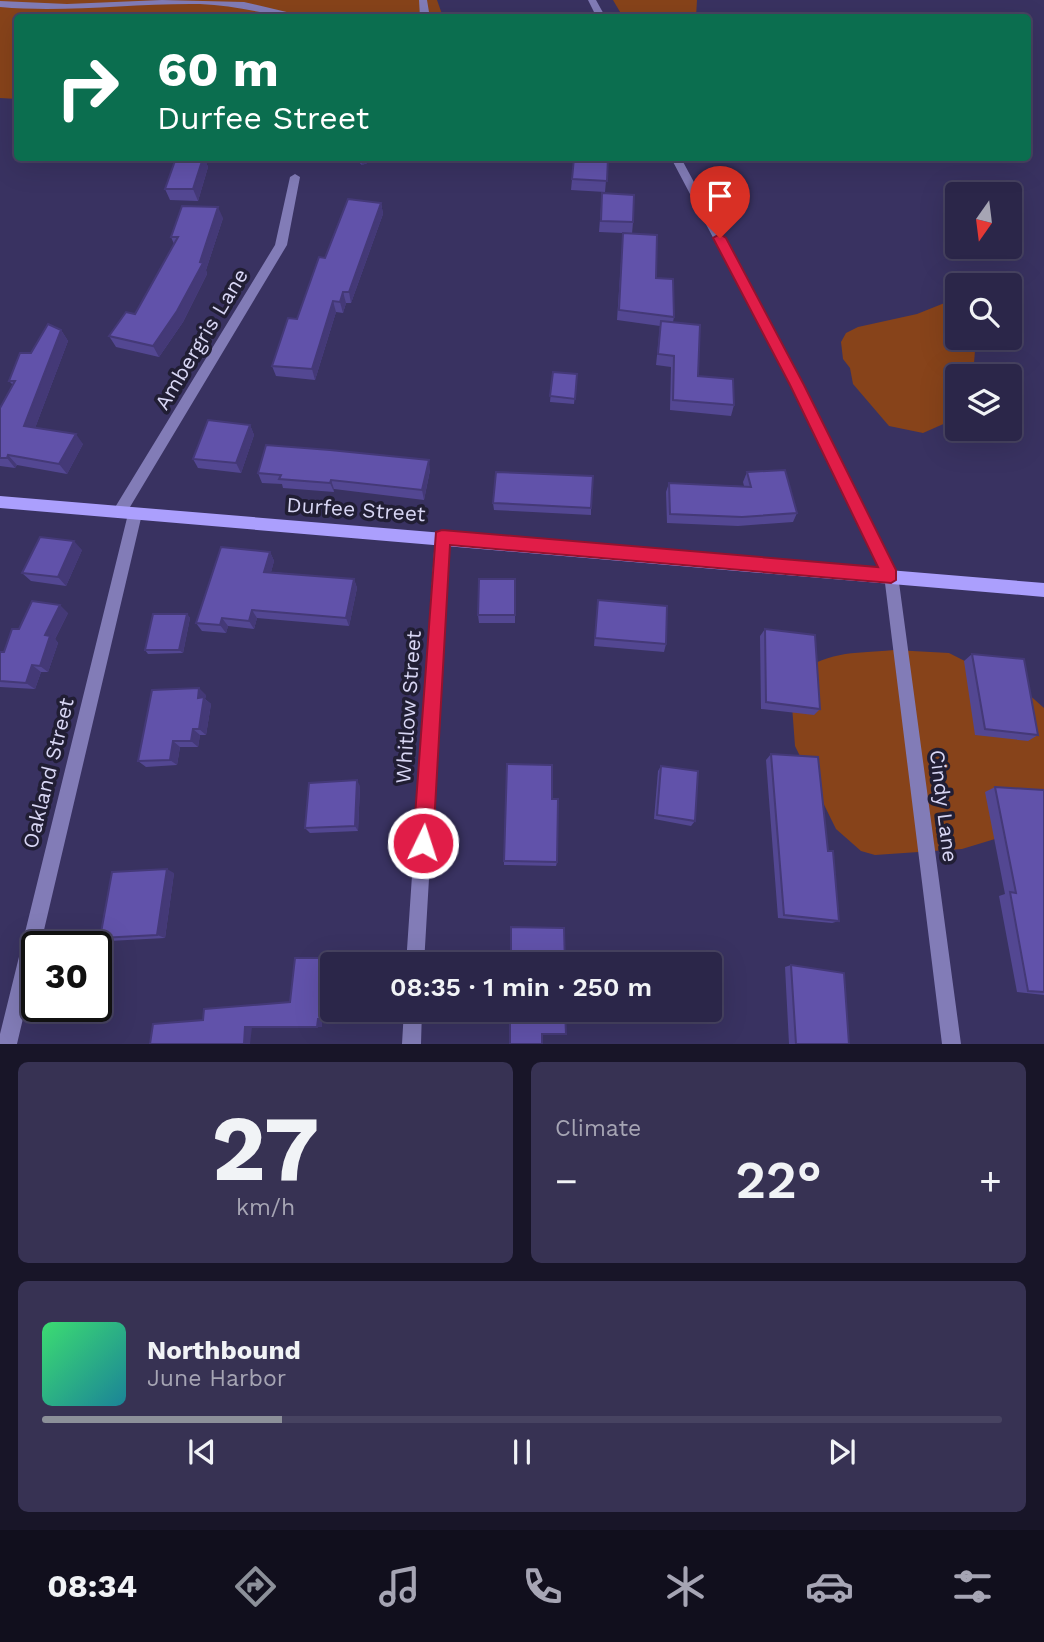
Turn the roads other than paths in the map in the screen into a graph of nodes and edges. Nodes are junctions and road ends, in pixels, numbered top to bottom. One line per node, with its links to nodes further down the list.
1 (181, 1): 2 (street); 3 (street)
2 (0, 4)
3 (287, 14)
4 (678, 161): 9 (street, Cindy Lane)
5 (295, 177): 7 (street, Ambergris Lane)
6 (0, 502): 7 (street, Durfee Street)
7 (127, 513): 8 (street, Durfee Street); 13 (street, Oakland Street)
8 (442, 537): 9 (street, Durfee Street); 11 (street, Whitlow Street)
9 (891, 575): 10 (street, Durfee Street); 15 (street, Cindy Lane)
10 (1044, 590)
11 (416, 952)
12 (412, 1022): 14 (street)
13 (7, 1044)
14 (411, 1044)
15 (952, 1044)

